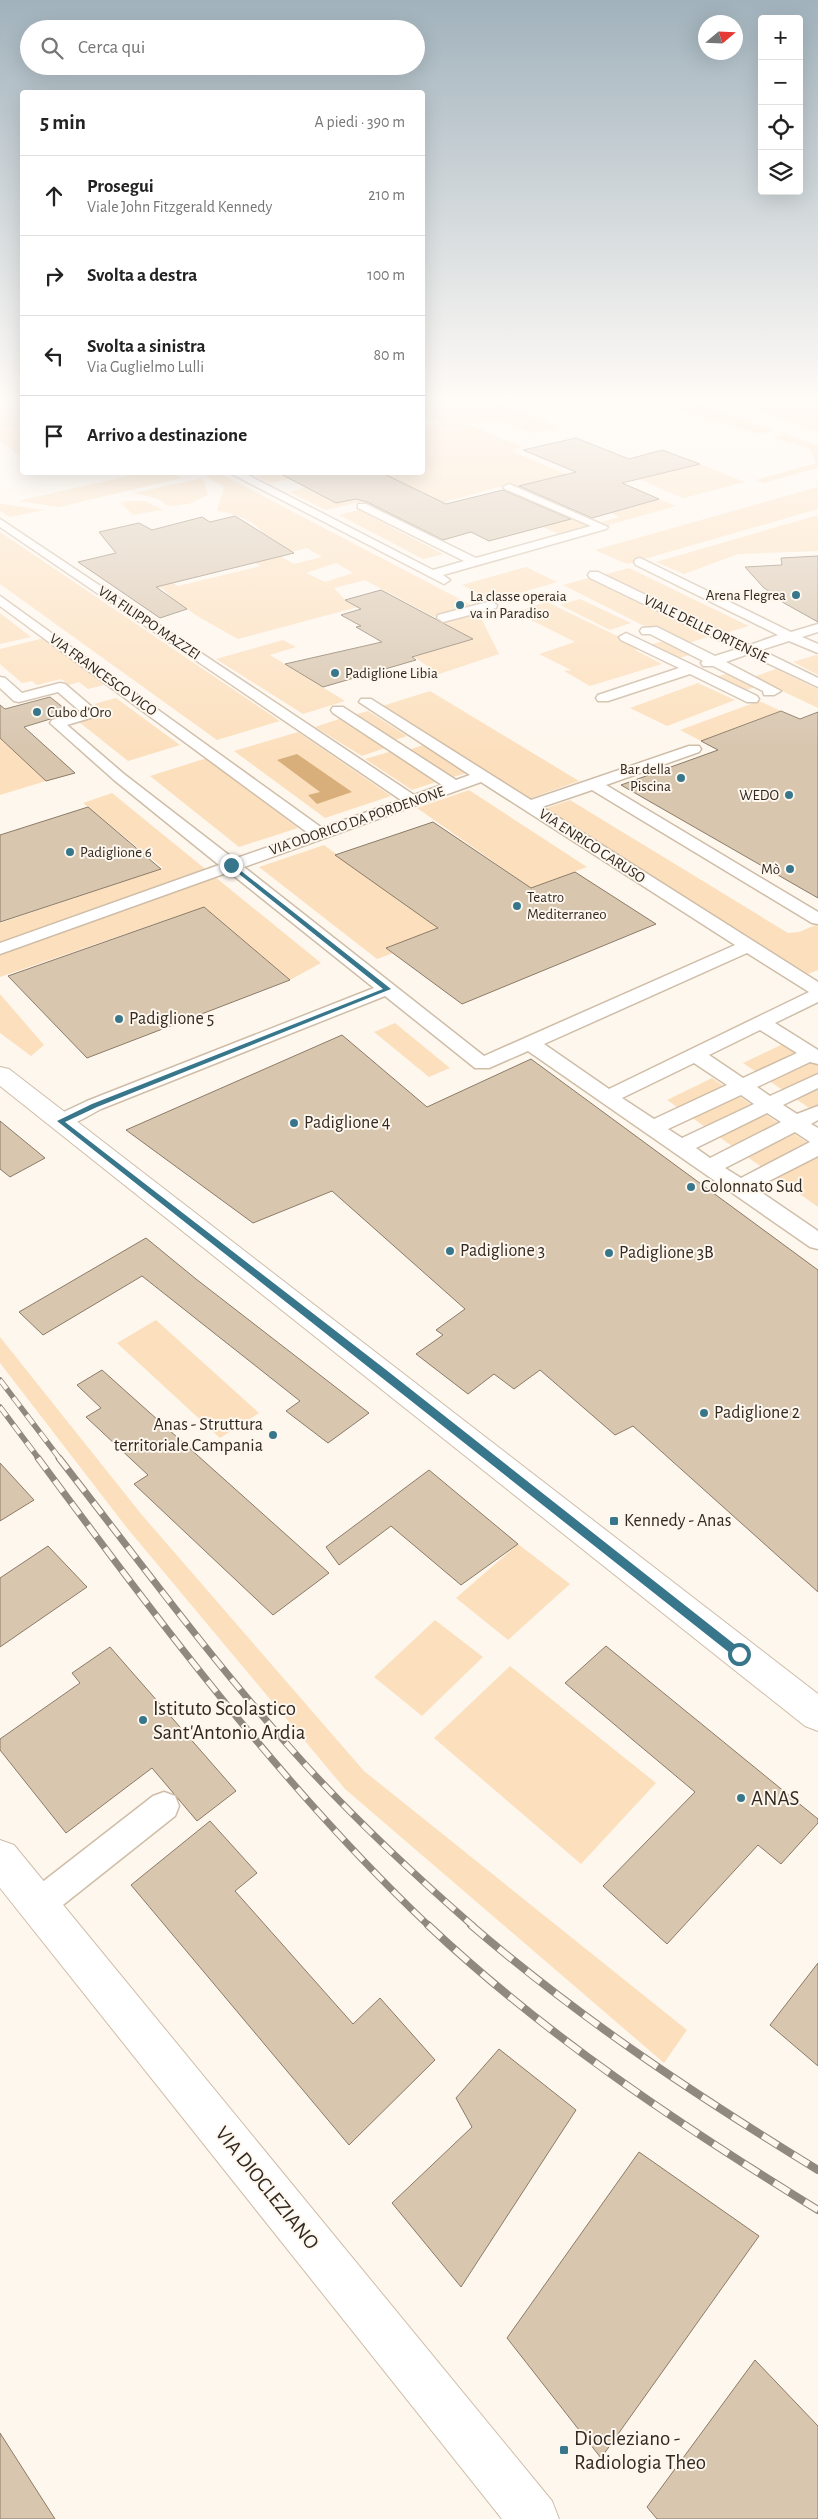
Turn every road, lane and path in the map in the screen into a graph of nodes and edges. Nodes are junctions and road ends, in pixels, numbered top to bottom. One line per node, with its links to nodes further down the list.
1 (318, 516): 7 (street)
2 (381, 516): 5 (street)
3 (575, 516): 5 (street)
4 (0, 522): 29 (street, VIA FILIPPO MAZZEI)
5 (474, 562): 7 (street)
6 (640, 562): 14 (street)
7 (432, 574): 9 (street)
8 (594, 575): 15 (street, VIALE DELLE ORTENSIE)
9 (452, 584)
10 (0, 600): 20 (street, VIA FRANCESCO VICO)
11 (490, 605): 12 (street)
12 (443, 618)
13 (818, 628): 14 (street)
14 (790, 636): 15 (street); 16 (street)
15 (748, 649): 17 (street); 19 (street, VIALE DELLE ORTENSIE)
16 (818, 649)
17 (701, 665): 17 (street); 17 (street); 21 (street)
18 (0, 681): 22 (street)
19 (818, 683)
20 (119, 688): 22 (street); 31 (street, VIA FRANCESCO VICO)
21 (603, 698)
22 (76, 700): 32 (street)
23 (366, 702): 26 (street, VIA ENRICO CARUSO)
24 (338, 710): 28 (street)
25 (694, 749): 27 (street)
26 (482, 776): 28 (street, VIA ODORICO DA PORDENONE); 30 (street, VIA ENRICO CARUSO)
27 (594, 784): 30 (street); 33 (street)
28 (454, 786): 29 (street, VIA ODORICO DA PORDENONE)
29 (413, 801): 31 (street, VIA ODORICO DA PORDENONE)
30 (529, 806): 34 (street, VIA ENRICO CARUSO)
31 (320, 834): 32 (street, VIA ODORICO DA PORDENONE)
32 (231, 865): 35 (street, VIA ODORICO DA PORDENONE); 36 (street)
33 (818, 919)
34 (748, 946): 37 (street, VIA ENRICO CARUSO); 40 (street)
35 (0, 949)
36 (387, 989): 40 (street); 49 (street)
37 (818, 990)
38 (818, 995): 39 (street)
39 (762, 1023): 41 (street); 42 (street)
40 (531, 1044): 46 (street)
41 (696, 1054): 45 (street); 46 (street)
42 (815, 1056): 45 (street)
43 (0, 1074): 49 (main road)
44 (818, 1080): 47 (street)
45 (742, 1086): 47 (street); 51 (street)
46 (608, 1097): 51 (street)
47 (769, 1104): 50 (street); 54 (street)
48 (818, 1112): 50 (street)
49 (60, 1121): 59 (main road)
50 (796, 1123): 52 (street); 55 (street)
51 (653, 1128): 54 (street)
52 (818, 1138)
53 (818, 1147): 56 (street)
54 (681, 1148): 55 (street)
55 (709, 1167): 56 (street)
56 (739, 1188): 57 (street)
57 (808, 1224): 58 (street)
58 (818, 1242)
59 (818, 1715)
60 (164, 1806): 62 (street)
61 (0, 1858): 62 (main road, VIA DIOCLEZIANO)
62 (38, 1905): 63 (main road, VIA DIOCLEZIANO)
63 (534, 2519)

